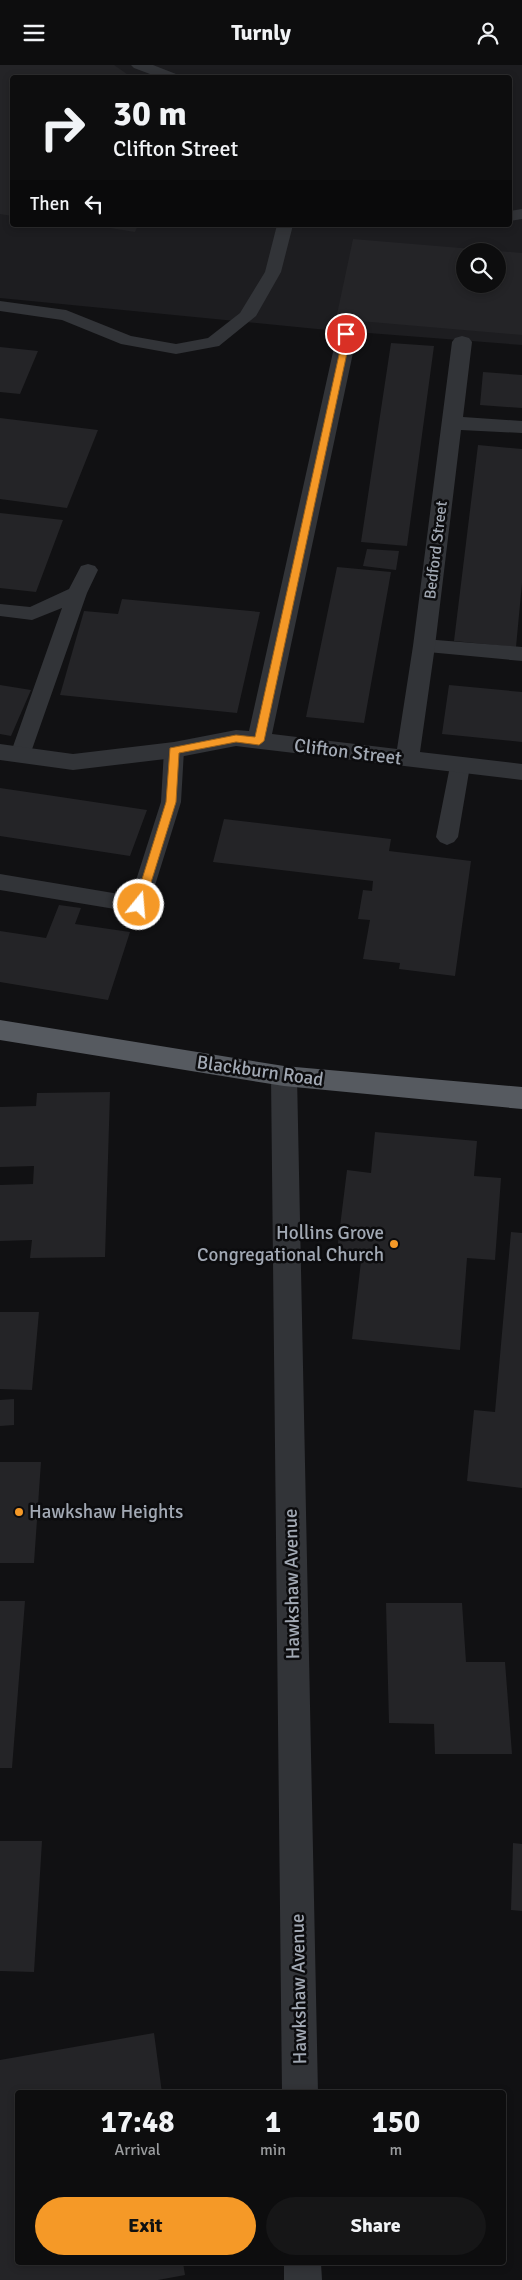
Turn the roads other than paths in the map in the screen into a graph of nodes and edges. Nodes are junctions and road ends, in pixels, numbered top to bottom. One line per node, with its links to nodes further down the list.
1 (139, 65): 2 (lane)
2 (166, 75)
3 (284, 227): 4 (lane)
4 (0, 306)
5 (346, 334): 14 (street)
6 (462, 342): 7 (street, Bedford Street)
7 (453, 423): 8 (street); 12 (street, Bedford Street)
8 (522, 427)
9 (88, 570): 10 (lane)
10 (77, 593): 11 (lane); 16 (lane)
11 (0, 610)
12 (424, 646): 13 (lane); 17 (street, Bedford Street)
13 (522, 654)
14 (259, 741): 15 (street, Clifton Street); 17 (street, Clifton Street)
15 (174, 750): 16 (street, Clifton Street); 21 (lane)
16 (10, 753)
17 (407, 759): 18 (street, Clifton Street)
18 (460, 766): 19 (street, Clifton Street); 20 (lane)
19 (522, 772)
20 (446, 837)
21 (0, 883)
22 (0, 1030): 23 (highway, Blackburn Road)
23 (284, 1076): 24 (highway, Blackburn Road); 25 (street, Hawkshaw Avenue)
24 (522, 1098)
25 (300, 2090)
26 (303, 2265): 27 (street)
27 (303, 2280)

